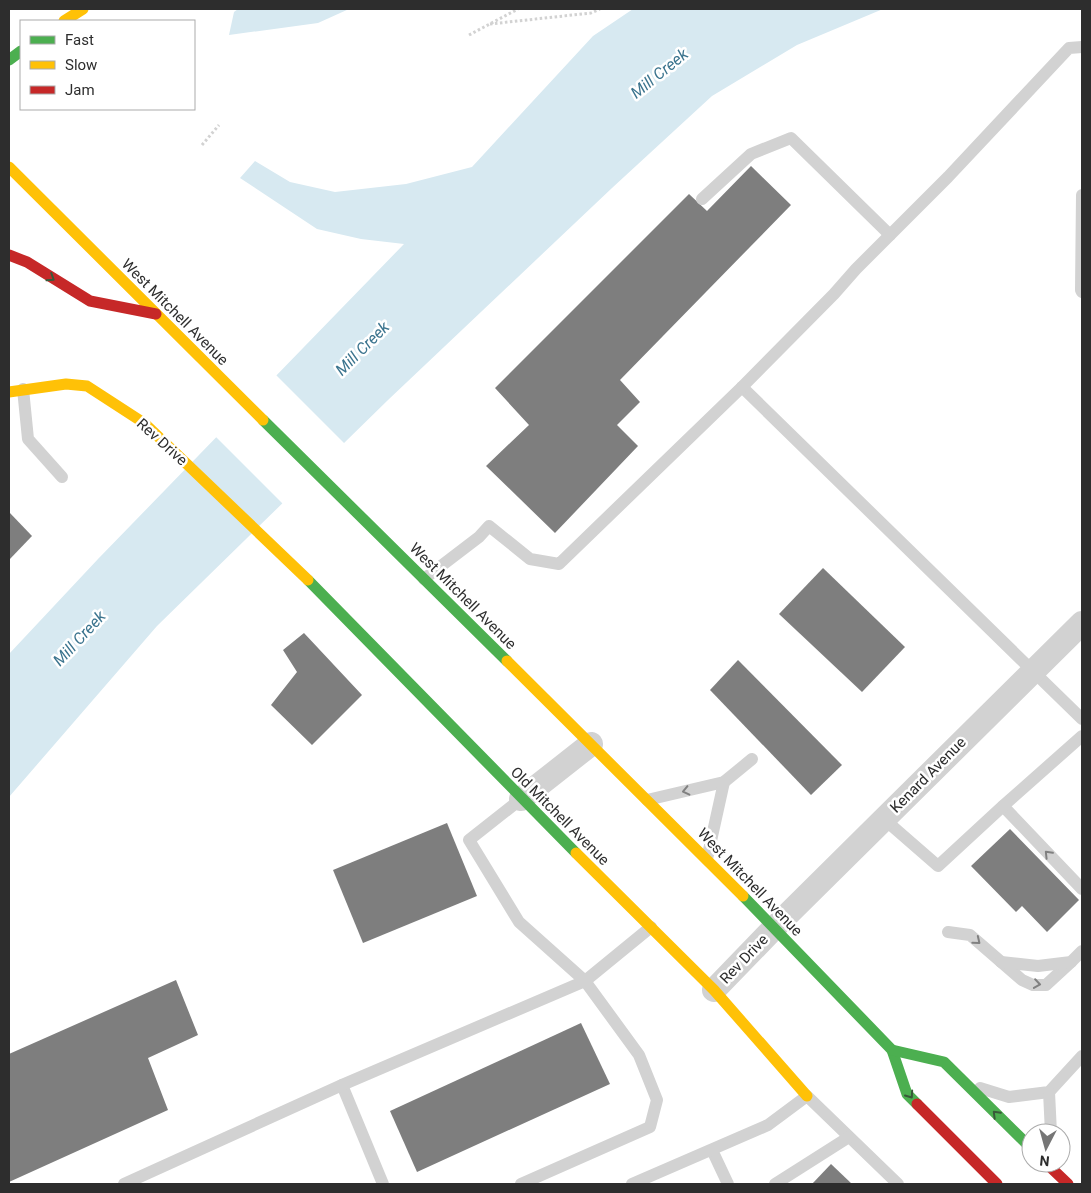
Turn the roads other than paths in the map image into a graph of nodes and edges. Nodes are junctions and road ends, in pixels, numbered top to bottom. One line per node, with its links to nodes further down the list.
1 (83, 9): 2 (main road)
2 (66, 20)
3 (1082, 47): 9 (lane)
4 (20, 52): 5 (main road)
5 (9, 60)
6 (9, 167): 12 (main road, West Mitchell Avenue)
7 (1082, 196): 11 (lane)
8 (702, 199): 9 (lane)
9 (890, 235): 13 (lane)
10 (9, 254): 12 (main road, one-way to 12)
11 (1082, 292)
12 (156, 314): 18 (main road, West Mitchell Avenue)
13 (742, 388): 18 (lane); 20 (lane)
14 (23, 389): 15 (main road, Rev Drive); 16 (lane); 17 (main road, Rev Drive)
15 (9, 392)
16 (62, 477)
17 (288, 560): 26 (main road, Old Mitchell Avenue)
18 (424, 579): 23 (main road, West Mitchell Avenue)
19 (1082, 622): 20 (street, Kenard Avenue)
20 (1034, 672): 21 (lane); 29 (street, Kenard Avenue)
21 (1082, 719)
22 (1082, 736): 28 (lane)
23 (591, 744): 26 (street); 27 (main road, West Mitchell Avenue)
24 (752, 759): 25 (lane)
25 (724, 782): 27 (lane, one-way to 27); 30 (lane)
26 (521, 799): 32 (main road, Old Mitchell Avenue); 38 (lane)
27 (647, 800): 30 (main road, West Mitchell Avenue)
28 (1003, 806): 29 (lane); 31 (lane, one-way to 28)
29 (884, 819): 33 (street, Kenard Avenue)
30 (707, 859): 33 (main road, West Mitchell Avenue)
31 (1082, 889)
32 (651, 927): 38 (lane); 39 (main road, Old Mitchell Avenue)
33 (774, 928): 39 (street, Rev Drive); 40 (main road, West Mitchell Avenue)
34 (948, 932): 36 (lane, one-way to 36)
35 (1082, 951): 37 (lane)
36 (1001, 962): 37 (lane); 37 (lane, one-way to 37)
37 (1071, 962)
38 (585, 981): 43 (lane); 54 (lane)
39 (714, 990): 45 (main road, Old Mitchell Avenue)
40 (892, 1050): 42 (main road); 59 (main road, West Mitchell Avenue, one-way to 59)
41 (1082, 1056): 44 (lane)
42 (962, 1080): 44 (lane); 48 (main road, one-way to 42)
43 (342, 1085): 52 (lane); 53 (lane)
44 (1049, 1092): 46 (lane)
45 (807, 1096): 47 (lane); 49 (lane)
46 (1050, 1123)
47 (849, 1137): 57 (lane); 58 (lane)
48 (1021, 1138)
49 (712, 1150): 55 (lane); 56 (lane)
50 (1056, 1173): 51 (main road)
51 (1065, 1182)
52 (124, 1184)
53 (383, 1184)
54 (521, 1184)
55 (632, 1184)
56 (728, 1184)
57 (775, 1184)
58 (898, 1184)
59 (997, 1184)

